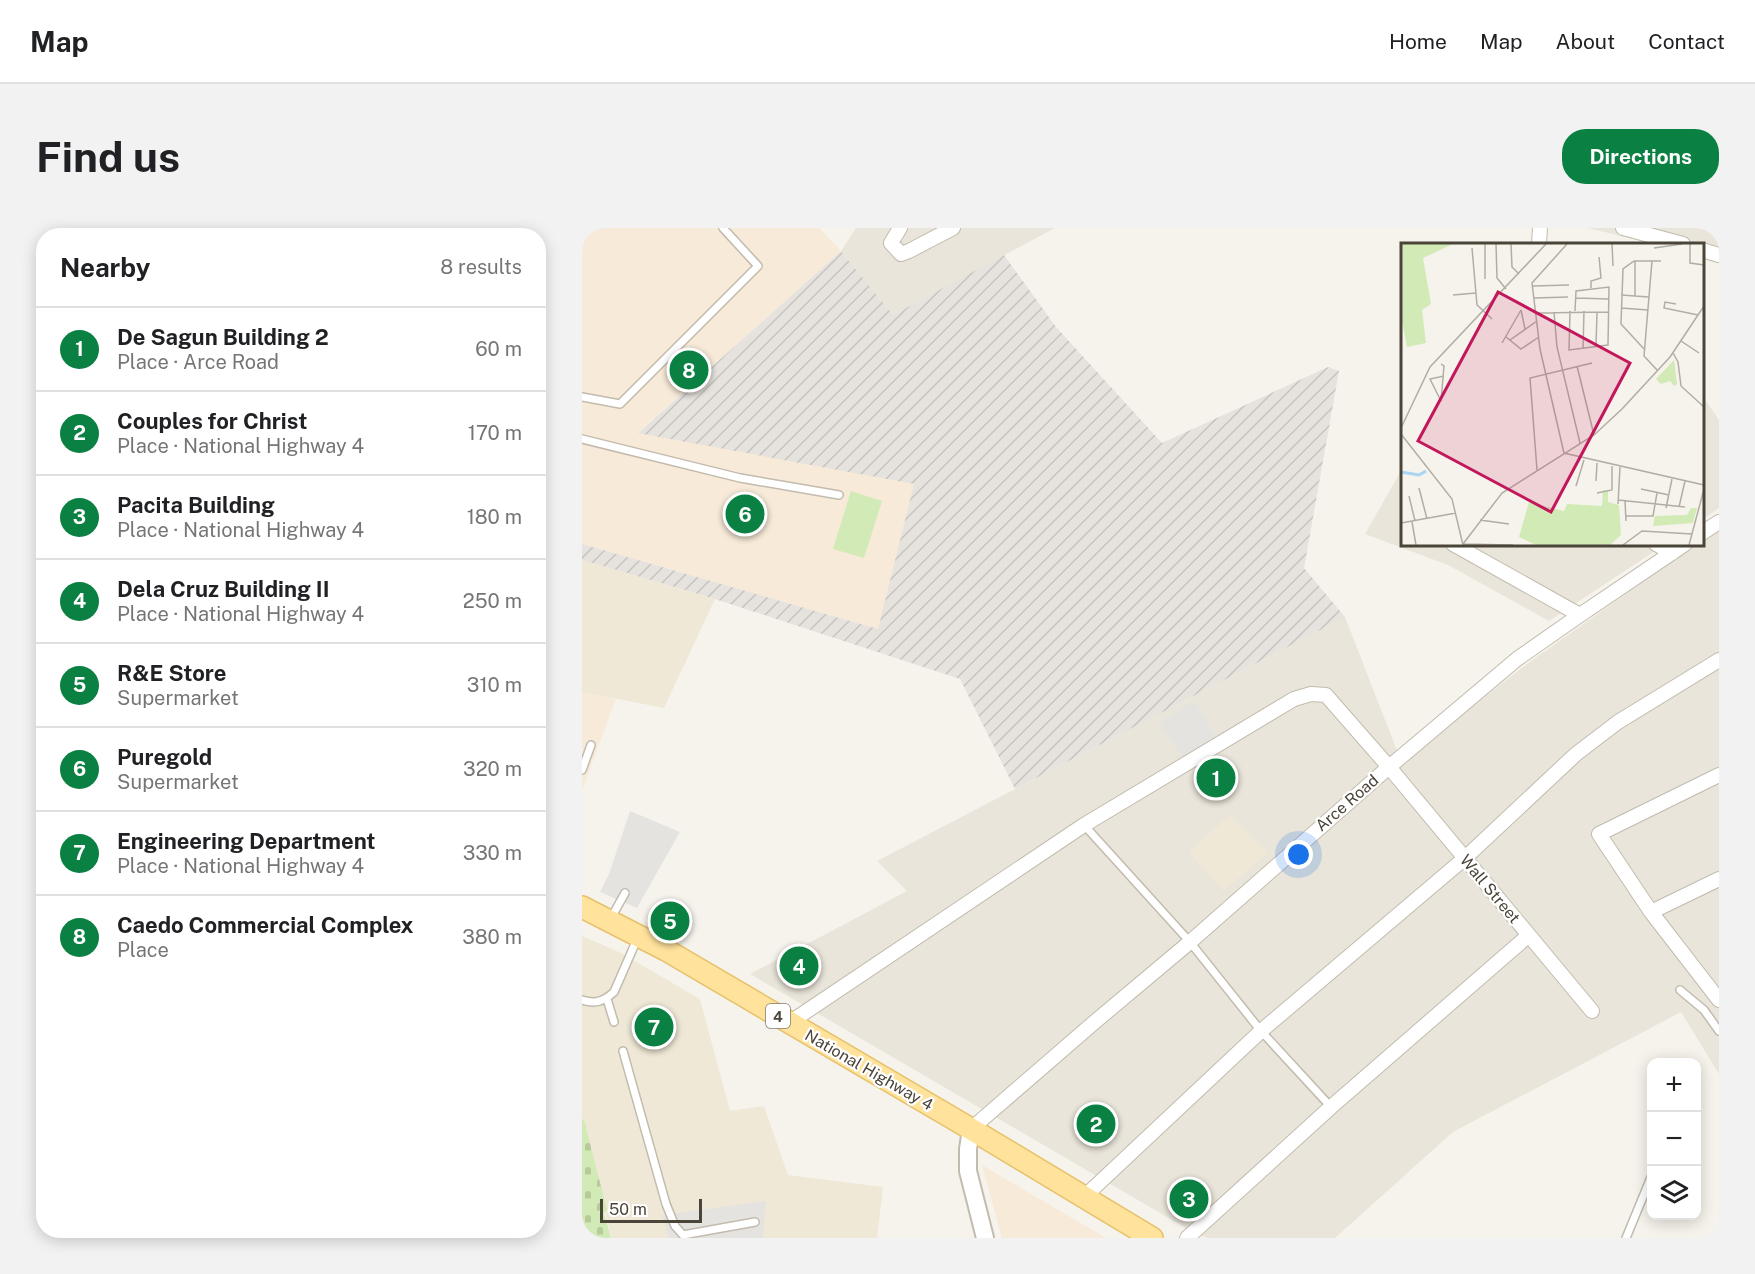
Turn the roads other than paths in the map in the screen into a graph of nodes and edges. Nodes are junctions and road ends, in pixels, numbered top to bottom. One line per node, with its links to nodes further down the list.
1 (723, 228): 10 (lane)
2 (900, 228): 3 (street)
3 (953, 228)
4 (1540, 228): 6 (street)
5 (1623, 228): 7 (street)
6 (1539, 243)
7 (1679, 243)
8 (1704, 251): 9 (street)
9 (1719, 255)
10 (582, 397)
11 (582, 439): 12 (lane)
12 (839, 495)
13 (1718, 524): 14 (street)
14 (1704, 532)
15 (1457, 546): 19 (street)
16 (1660, 546): 18 (street)
17 (1682, 546): 18 (street, Arce Road)
18 (1672, 553): 19 (street, Arce Road)
19 (1580, 615): 22 (street, Arce Road)
20 (1719, 660): 26 (street)
21 (591, 745): 23 (lane)
22 (1389, 767): 25 (street, Wall Street); 26 (street, Wall Street); 34 (street, Arce Road)
23 (582, 770)
24 (1719, 775): 30 (street)
25 (1084, 825): 34 (lane); 42 (street, Wall Street)
26 (1465, 858): 33 (street, Wall Street); 43 (street)
27 (1719, 879): 30 (street)
28 (625, 893): 31 (lane)
29 (582, 907): 31 (main road, National Highway 4 / 4)
30 (1651, 912): 35 (street)
31 (610, 921): 32 (main road, National Highway 4 / 4)
32 (639, 935): 37 (lane); 42 (main road, National Highway 4 / 4)
33 (1529, 935): 40 (street, Wall Street); 46 (street)
34 (1190, 942): 43 (lane); 47 (street, Arce Road)
35 (1713, 981): 39 (street)
36 (1680, 990): 44 (lane)
37 (607, 999): 38 (lane); 41 (lane)
38 (582, 1000)
39 (1719, 1000)
40 (1592, 1011)
41 (614, 1022)
42 (789, 1023): 47 (main road, National Highway 4 / 4)
43 (1262, 1031): 46 (lane); 49 (street)
44 (1719, 1031)
45 (623, 1051): 50 (lane)
46 (1331, 1107): 53 (street)
47 (971, 1129): 49 (main road, National Highway 4 / 4); 51 (street)
48 (1647, 1187): 54 (lane)
49 (1083, 1198): 52 (main road, National Highway 4 / 4)
50 (755, 1222)
51 (986, 1238)
52 (1152, 1238)
53 (1187, 1238)
54 (1626, 1238)

